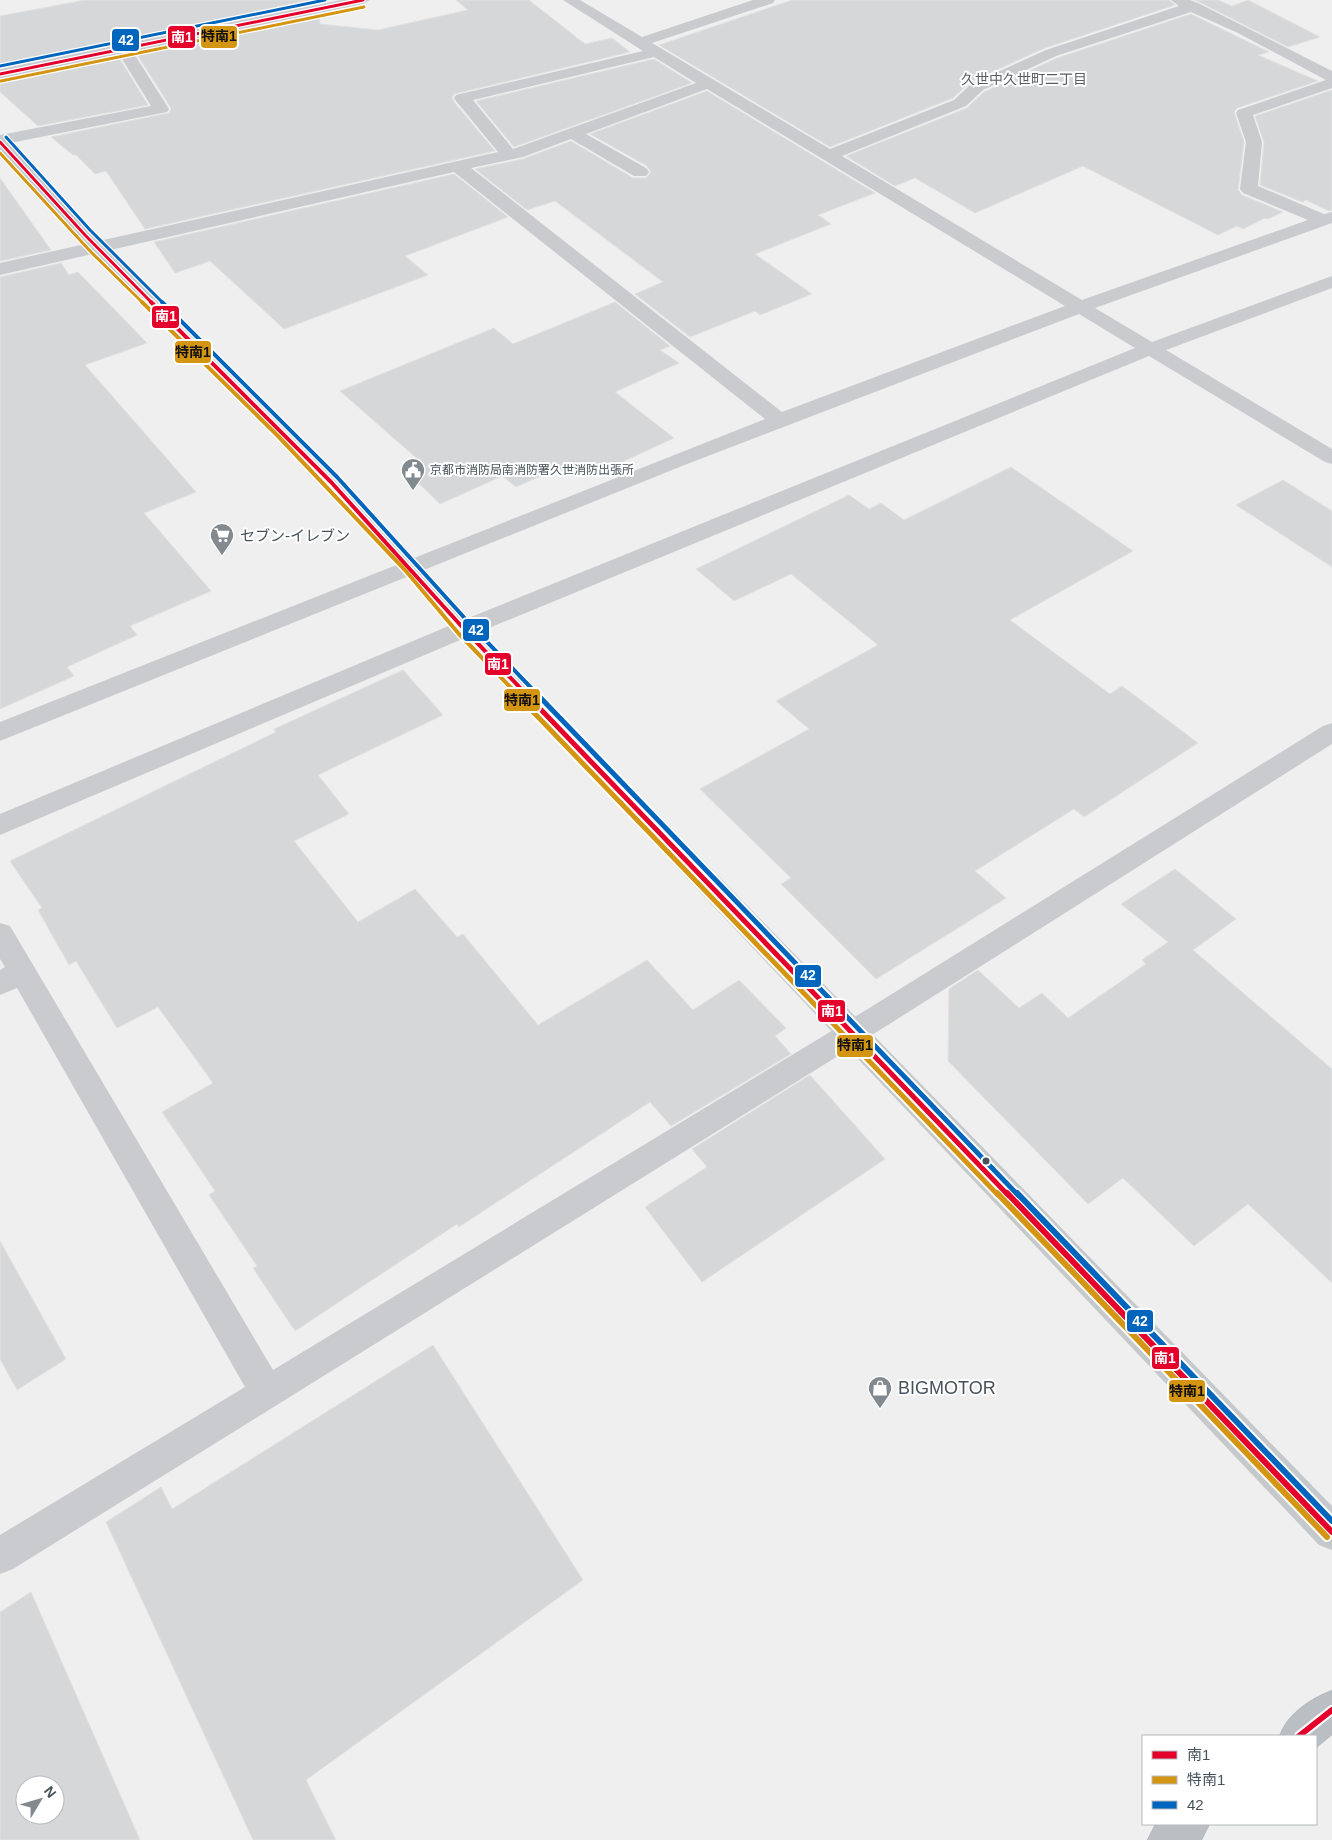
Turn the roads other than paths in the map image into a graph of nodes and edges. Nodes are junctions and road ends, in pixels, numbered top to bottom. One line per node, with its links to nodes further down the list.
1 (363, 0): 6 (street)
2 (570, 0): 5 (street)
3 (768, 0): 5 (street)
4 (1185, 3): 9 (street); 15 (street)
5 (640, 42): 7 (street)
6 (124, 50): 8 (street); 13 (street)
7 (657, 52): 10 (street); 14 (street)
8 (0, 74)
9 (1332, 77)
10 (710, 83): 12 (street); 15 (street)
11 (1332, 83): 18 (street)
12 (573, 133): 14 (street); 17 (street)
13 (0, 141): 19 (main road)
14 (509, 154): 16 (street)
15 (830, 155): 22 (street)
16 (456, 165): 19 (street); 24 (street)
17 (640, 172)
18 (1328, 218): 22 (street)
19 (96, 247): 20 (street); 26 (main road)
20 (0, 269)
21 (1332, 282): 23 (street)
22 (1081, 306): 23 (street); 24 (street)
23 (1150, 349): 25 (street); 27 (street)
24 (780, 421): 26 (street)
25 (1332, 458)
26 (411, 565): 27 (main road); 28 (street)
27 (464, 629): 30 (street); 33 (main road)
28 (0, 732)
29 (1332, 732): 33 (street)
30 (0, 825)
31 (0, 934): 32 (street)
32 (11, 977): 34 (street)
33 (852, 1033): 34 (street); 35 (main road)
34 (267, 1392): 36 (street)
35 (1332, 1532)
36 (0, 1556)
37 (1332, 1710): 38 (highway)
38 (1300, 1735)

